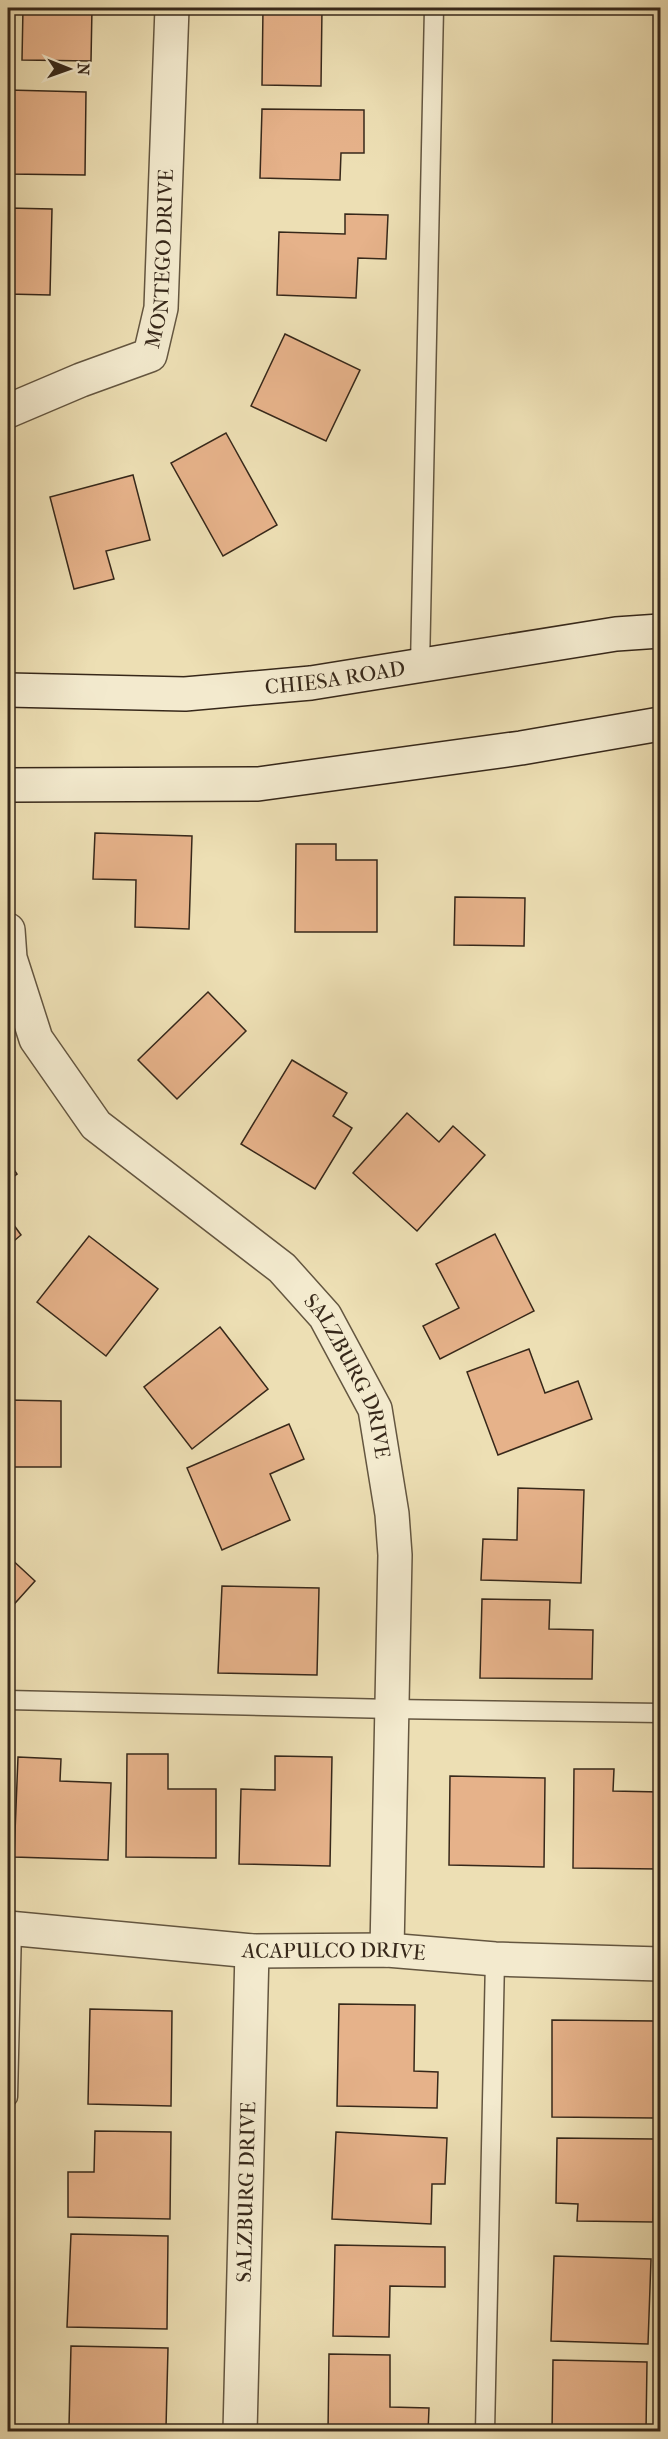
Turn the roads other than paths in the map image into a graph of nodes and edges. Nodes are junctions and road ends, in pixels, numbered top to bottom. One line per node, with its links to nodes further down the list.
1 (172, 8): 3 (street, MONTEGO DRIVE)
2 (434, 8): 7 (lane)
3 (8, 411)
4 (660, 610): 6 (street)
5 (660, 630): 6 (street, CHIESA ROAD)
6 (616, 633): 7 (street, CHIESA ROAD)
7 (420, 666): 8 (street, CHIESA ROAD)
8 (8, 690)
9 (660, 724): 10 (street)
10 (8, 785)
11 (8, 930): 13 (street, SALZBURG DRIVE)
12 (8, 1700): 13 (lane)
13 (392, 1709): 14 (lane); 16 (street, SALZBURG DRIVE)
14 (660, 1713)
15 (10, 1928): 17 (street, ACAPULCO DRIVE); 20 (lane)
16 (387, 1950): 17 (street, ACAPULCO DRIVE); 18 (street, ACAPULCO DRIVE)
17 (252, 1952): 21 (street, SALZBURG DRIVE)
18 (495, 1959): 19 (street, ACAPULCO DRIVE); 22 (lane)
19 (660, 1964)
20 (8, 2097)
21 (240, 2432)
22 (485, 2432)

